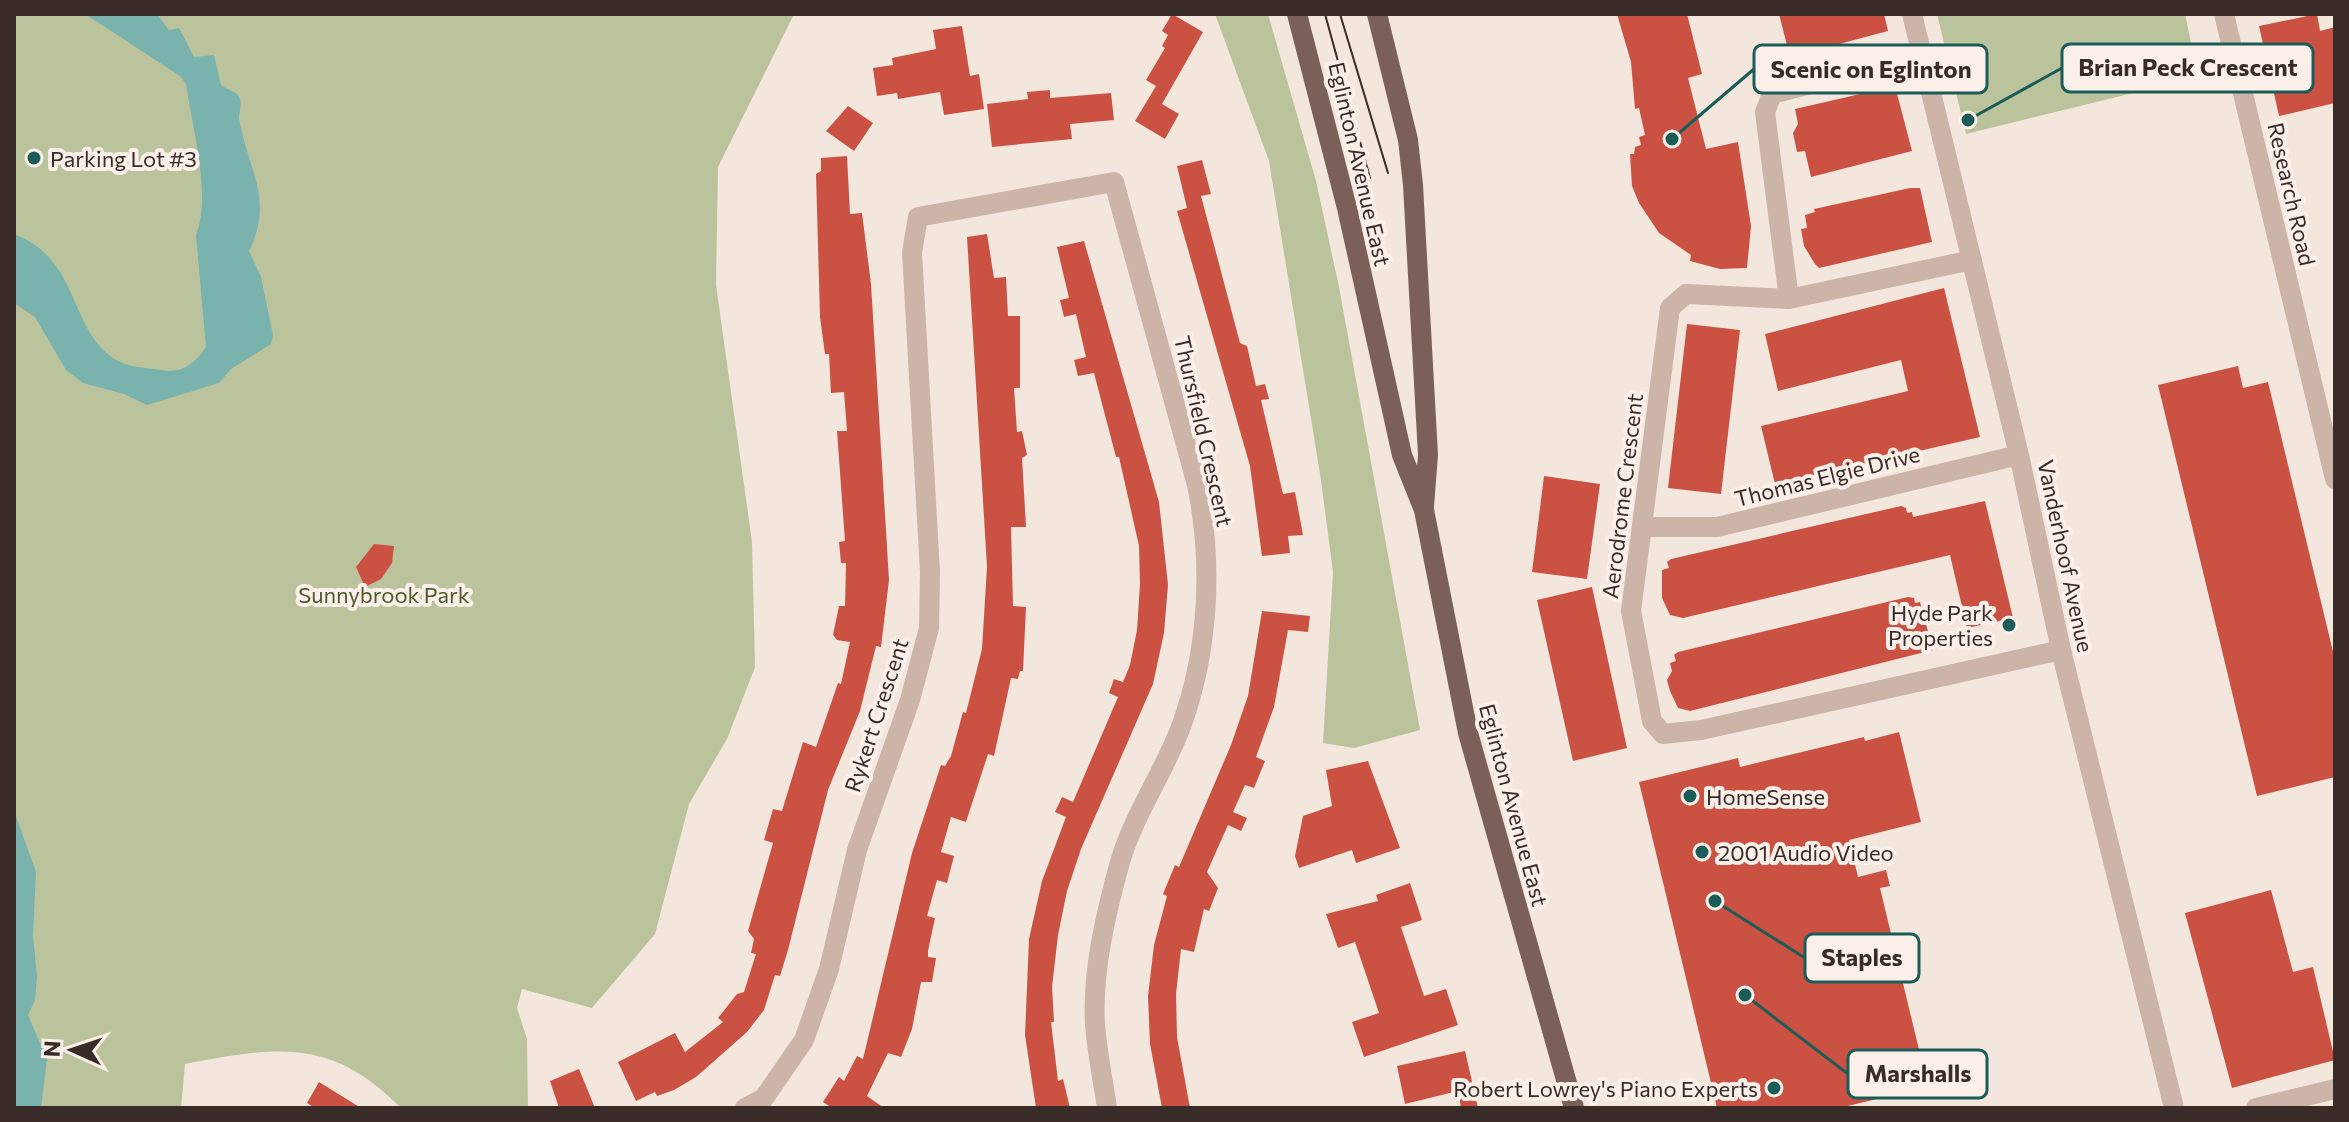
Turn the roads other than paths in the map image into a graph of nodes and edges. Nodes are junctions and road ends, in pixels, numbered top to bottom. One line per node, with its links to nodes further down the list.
1 (1297, 14): 11 (main road, Eglinton Avenue East)
2 (1377, 14): 11 (main road, Eglinton Avenue East)
3 (1912, 14): 5 (street, Vanderhoof Avenue)
4 (2224, 14): 10 (street, Research Road)
5 (1922, 55): 7 (street, Vanderhoof Avenue); 8 (street)
6 (1021, 196): 15 (street, Rykert Crescent); 17 (street, Thursfield Crescent)
7 (1972, 260): 8 (street, Aerodrome Crescent); 9 (street, Vanderhoof Avenue)
8 (1789, 299): 12 (street, Aerodrome Crescent)
9 (2019, 455): 12 (street, Thomas Elgie Drive); 13 (street, Vanderhoof Avenue)
10 (2335, 479)
11 (1424, 510): 18 (main road, Eglinton Avenue East)
12 (1645, 527): 13 (street, Aerodrome Crescent)
13 (2061, 650): 19 (street, Vanderhoof Avenue)
14 (2335, 1089): 20 (street)
15 (767, 1103): 16 (street, Rykert Crescent)
16 (745, 1108)
17 (1107, 1108)
18 (1574, 1108)
19 (2174, 1108)
20 (2256, 1108)

